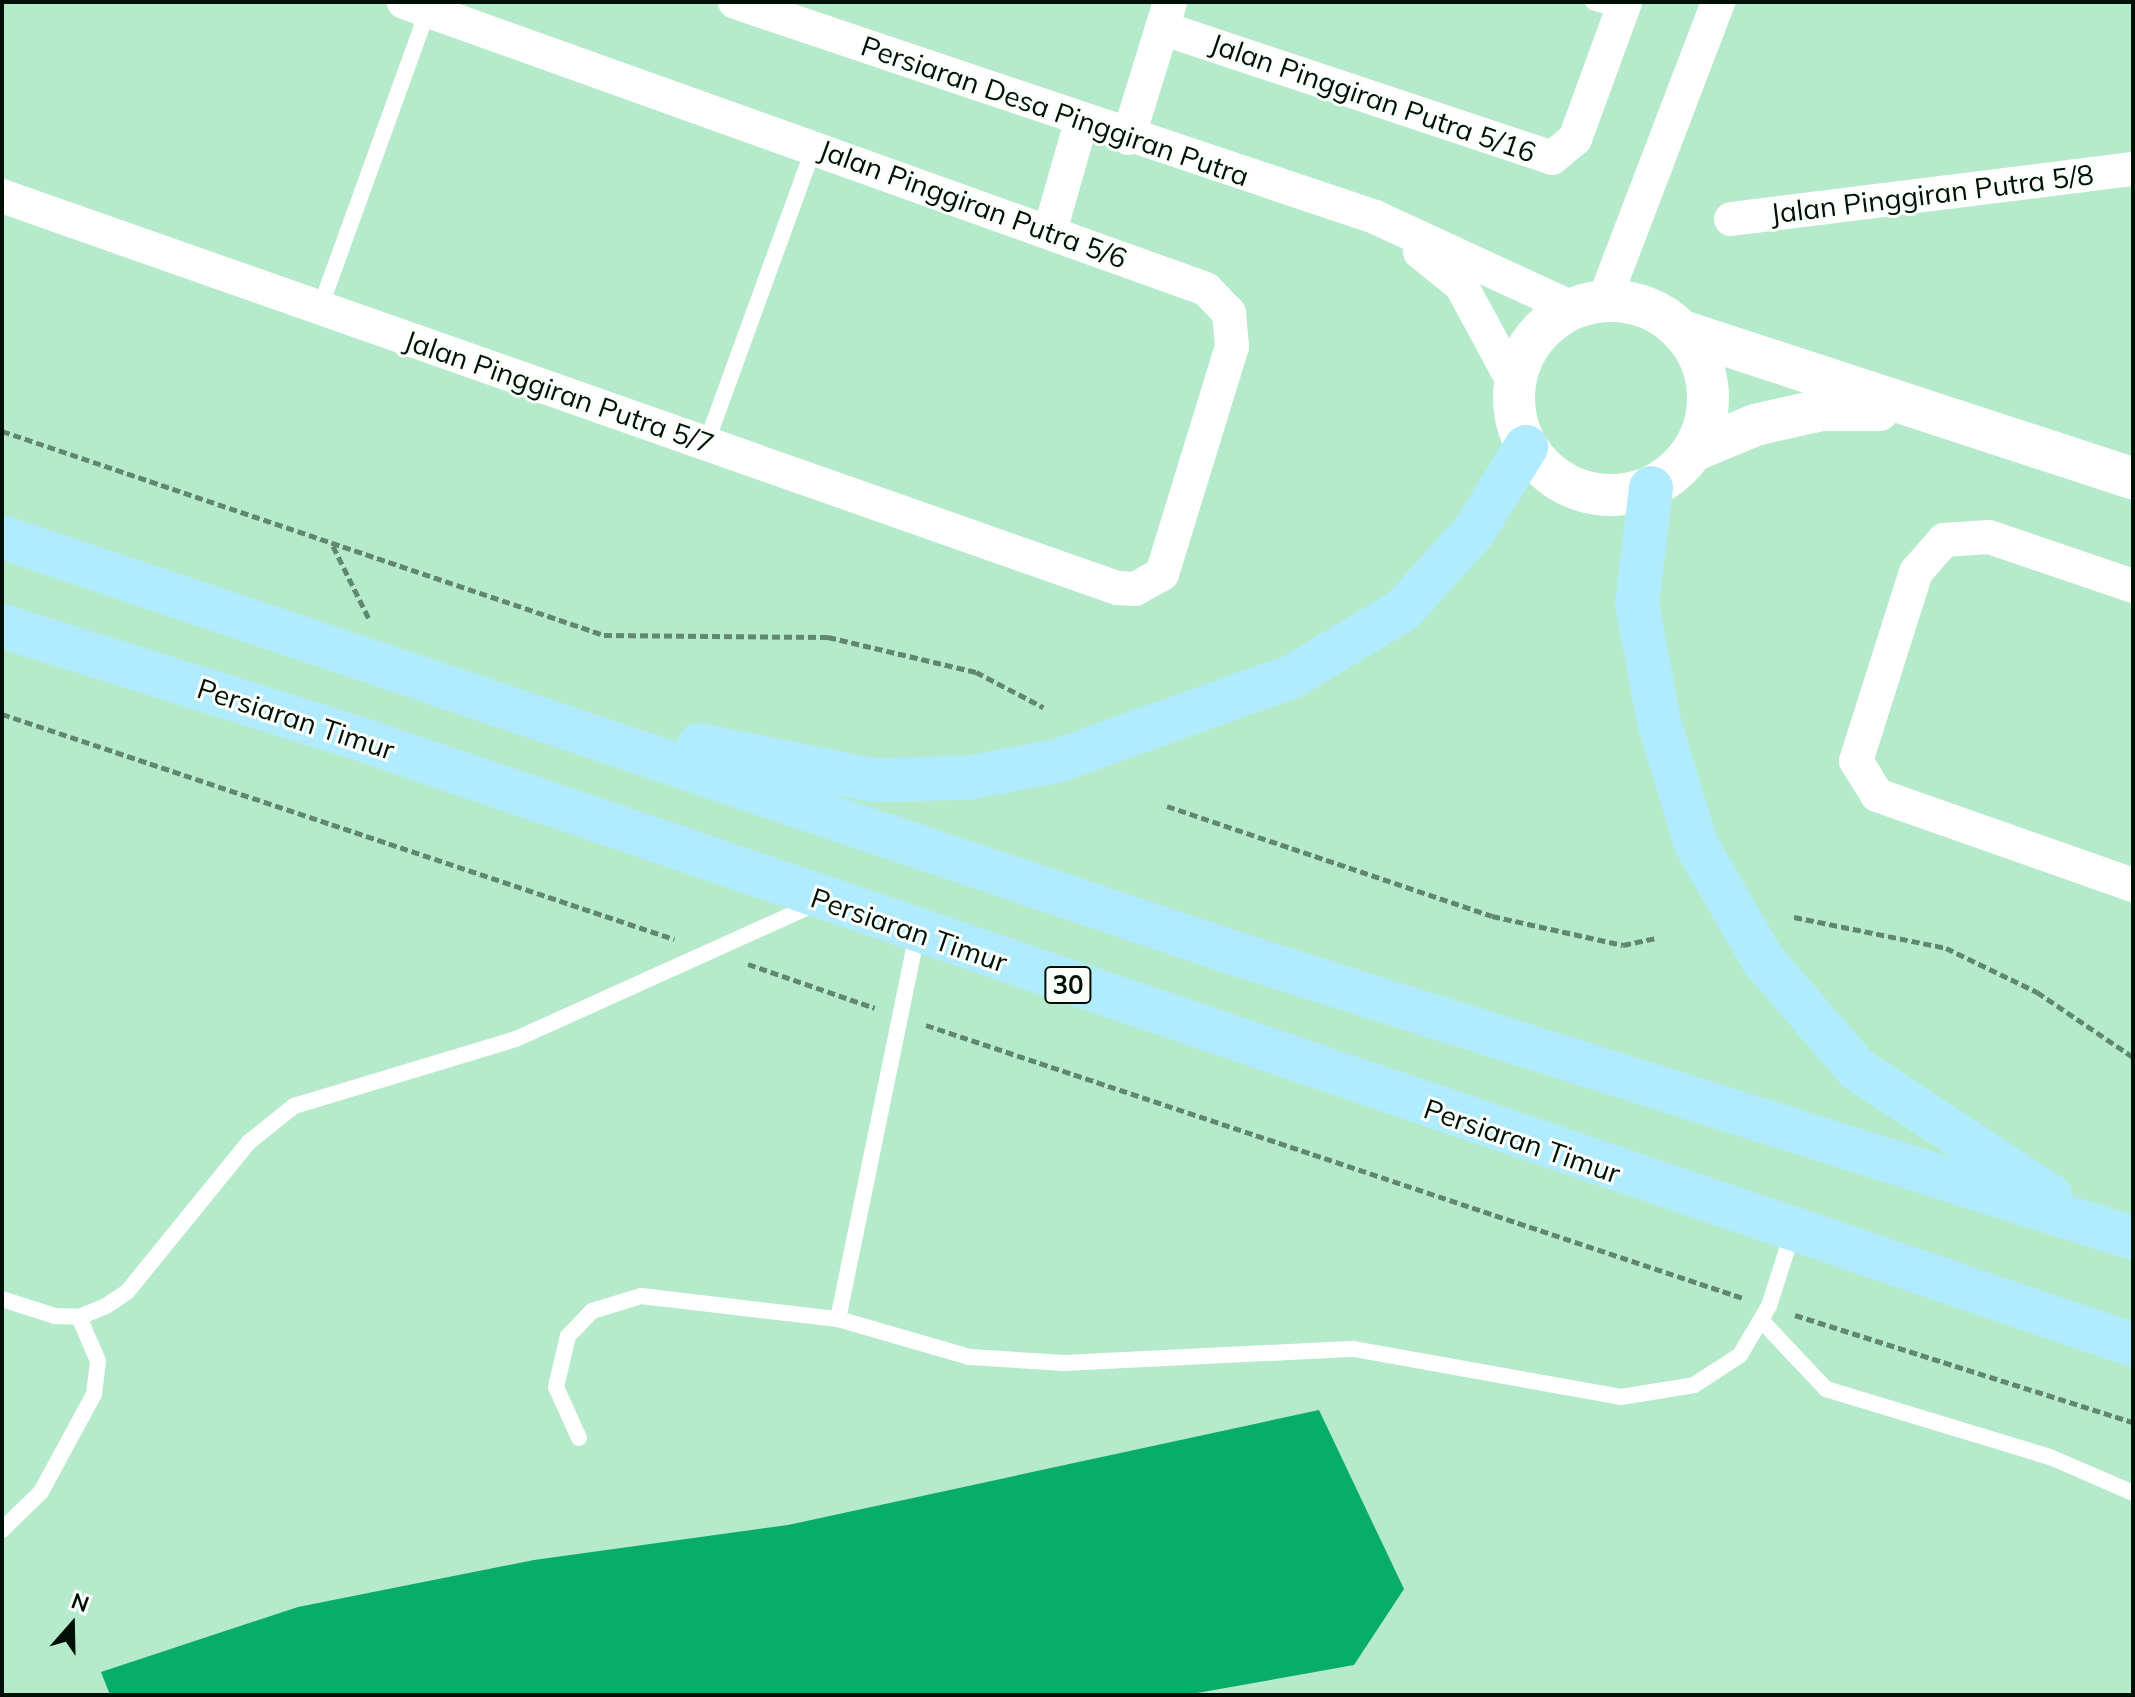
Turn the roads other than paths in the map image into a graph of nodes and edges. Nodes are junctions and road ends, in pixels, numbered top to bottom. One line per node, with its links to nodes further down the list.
1 (735, 2): 6 (street, Persiaran Desa Pinggiran Putra)
2 (1718, 2): 14 (street)
3 (1613, 5): 5 (street, Jalan Pinggiran Putra 5/16)
4 (416, 6): 8 (street, Jalan Pinggiran Putra 5/6); 15 (lane)
5 (1166, 15): 7 (street)
6 (1081, 122): 7 (street, Persiaran Desa Pinggiran Putra); 13 (street)
7 (1128, 138): 11 (street, Persiaran Desa Pinggiran Putra)
8 (814, 147): 13 (street, Jalan Pinggiran Putra 5/6); 19 (lane)
9 (2133, 169): 12 (street, Jalan Pinggiran Putra 5/8)
10 (2, 196): 15 (street, Jalan Pinggiran Putra 5/7)
11 (1375, 217): 14 (street, Persiaran Desa Pinggiran Putra); 17 (street, Persiaran Desa Pinggiran Putra)
12 (1731, 219)
13 (1050, 231): 26 (street, Jalan Pinggiran Putra 5/6)
14 (1588, 305): 16 (street); 17 (street)
15 (320, 308): 19 (street, Jalan Pinggiran Putra 5/7)
16 (1682, 331): 18 (street); 21 (street)
17 (1514, 383): 20 (street)
18 (1912, 409): 21 (street); 22 (street)
19 (706, 444): 26 (street, Jalan Pinggiran Putra 5/7)
20 (1526, 447): 23 (street); 28 (main road)
21 (1695, 450): 23 (street)
22 (2133, 478)
23 (1651, 488): 32 (main road)
24 (2, 537): 28 (main road)
25 (2133, 586): 29 (street)
26 (1117, 588)
27 (2, 626): 30 (main road, Persiaran Timur / 30)
28 (532, 712): 32 (main road)
29 (2133, 885)
30 (822, 901): 31 (main road, Persiaran Timur / 30); 36 (lane)
31 (917, 933): 33 (main road, Persiaran Timur / 30); 37 (lane)
32 (2114, 1232)
33 (1792, 1234): 35 (lane); 38 (main road, Persiaran Timur / 30)
34 (2, 1299): 36 (lane)
35 (1765, 1313): 37 (lane); 40 (lane)
36 (79, 1317): 41 (lane)
37 (838, 1319): 39 (lane)
38 (2133, 1345)
39 (579, 1438)
40 (2133, 1493)
41 (2, 1530)

